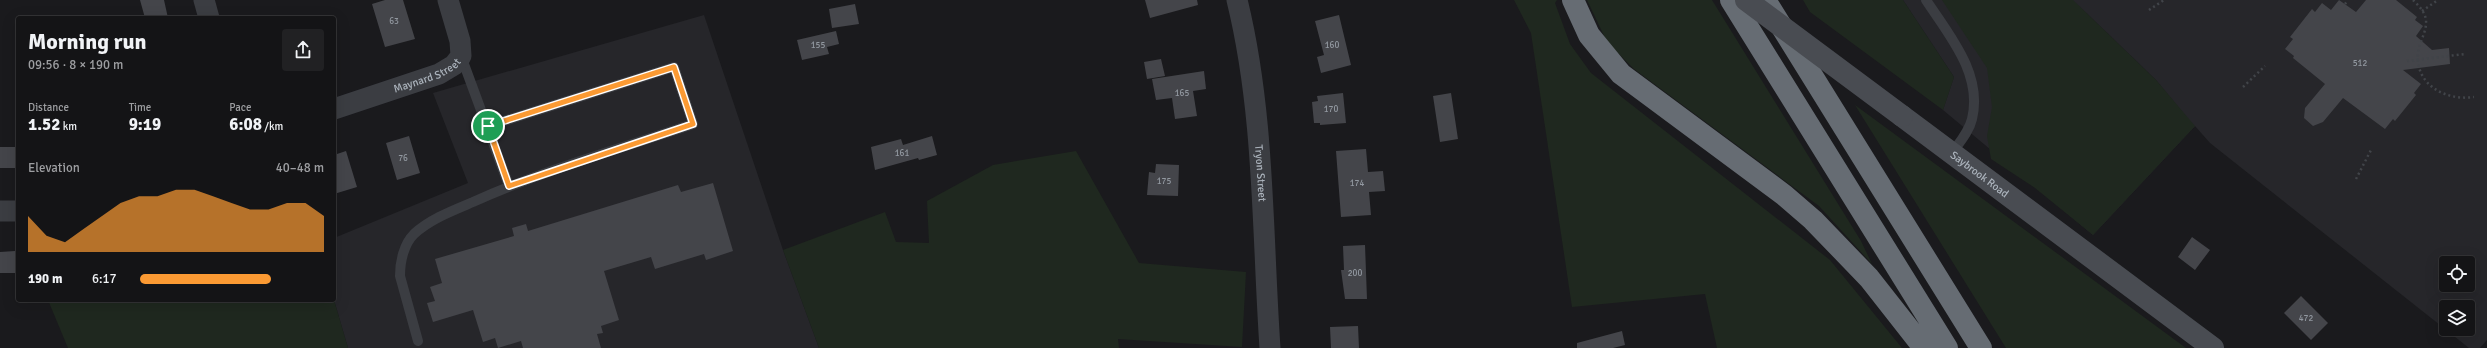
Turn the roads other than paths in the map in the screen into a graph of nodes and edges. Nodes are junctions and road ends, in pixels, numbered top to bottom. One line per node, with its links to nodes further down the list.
1 (204, 0): 9 (street)
2 (448, 0): 10 (street, Maynard Street)
3 (1238, 0): 18 (street, Tryon Street)
4 (1573, 0): 19 (highway)
5 (1731, 0): 20 (highway)
6 (1746, 0): 13 (main road, Saybrook Road, bridge)
7 (1765, 0): 21 (highway)
8 (1926, 0): 13 (lane)
9 (208, 16)
10 (461, 56): 11 (street, Maynard Street); 12 (lane)
11 (336, 108)
12 (488, 126): 14 (lane); 14 (lane)
13 (1952, 153): 22 (main road, Saybrook Road)
14 (509, 186): 17 (lane)
15 (16, 211): 16 (street)
16 (0, 212)
17 (418, 341)
18 (1270, 348)
19 (1924, 348)
20 (1948, 348)
21 (1981, 348)
22 (2213, 348)

